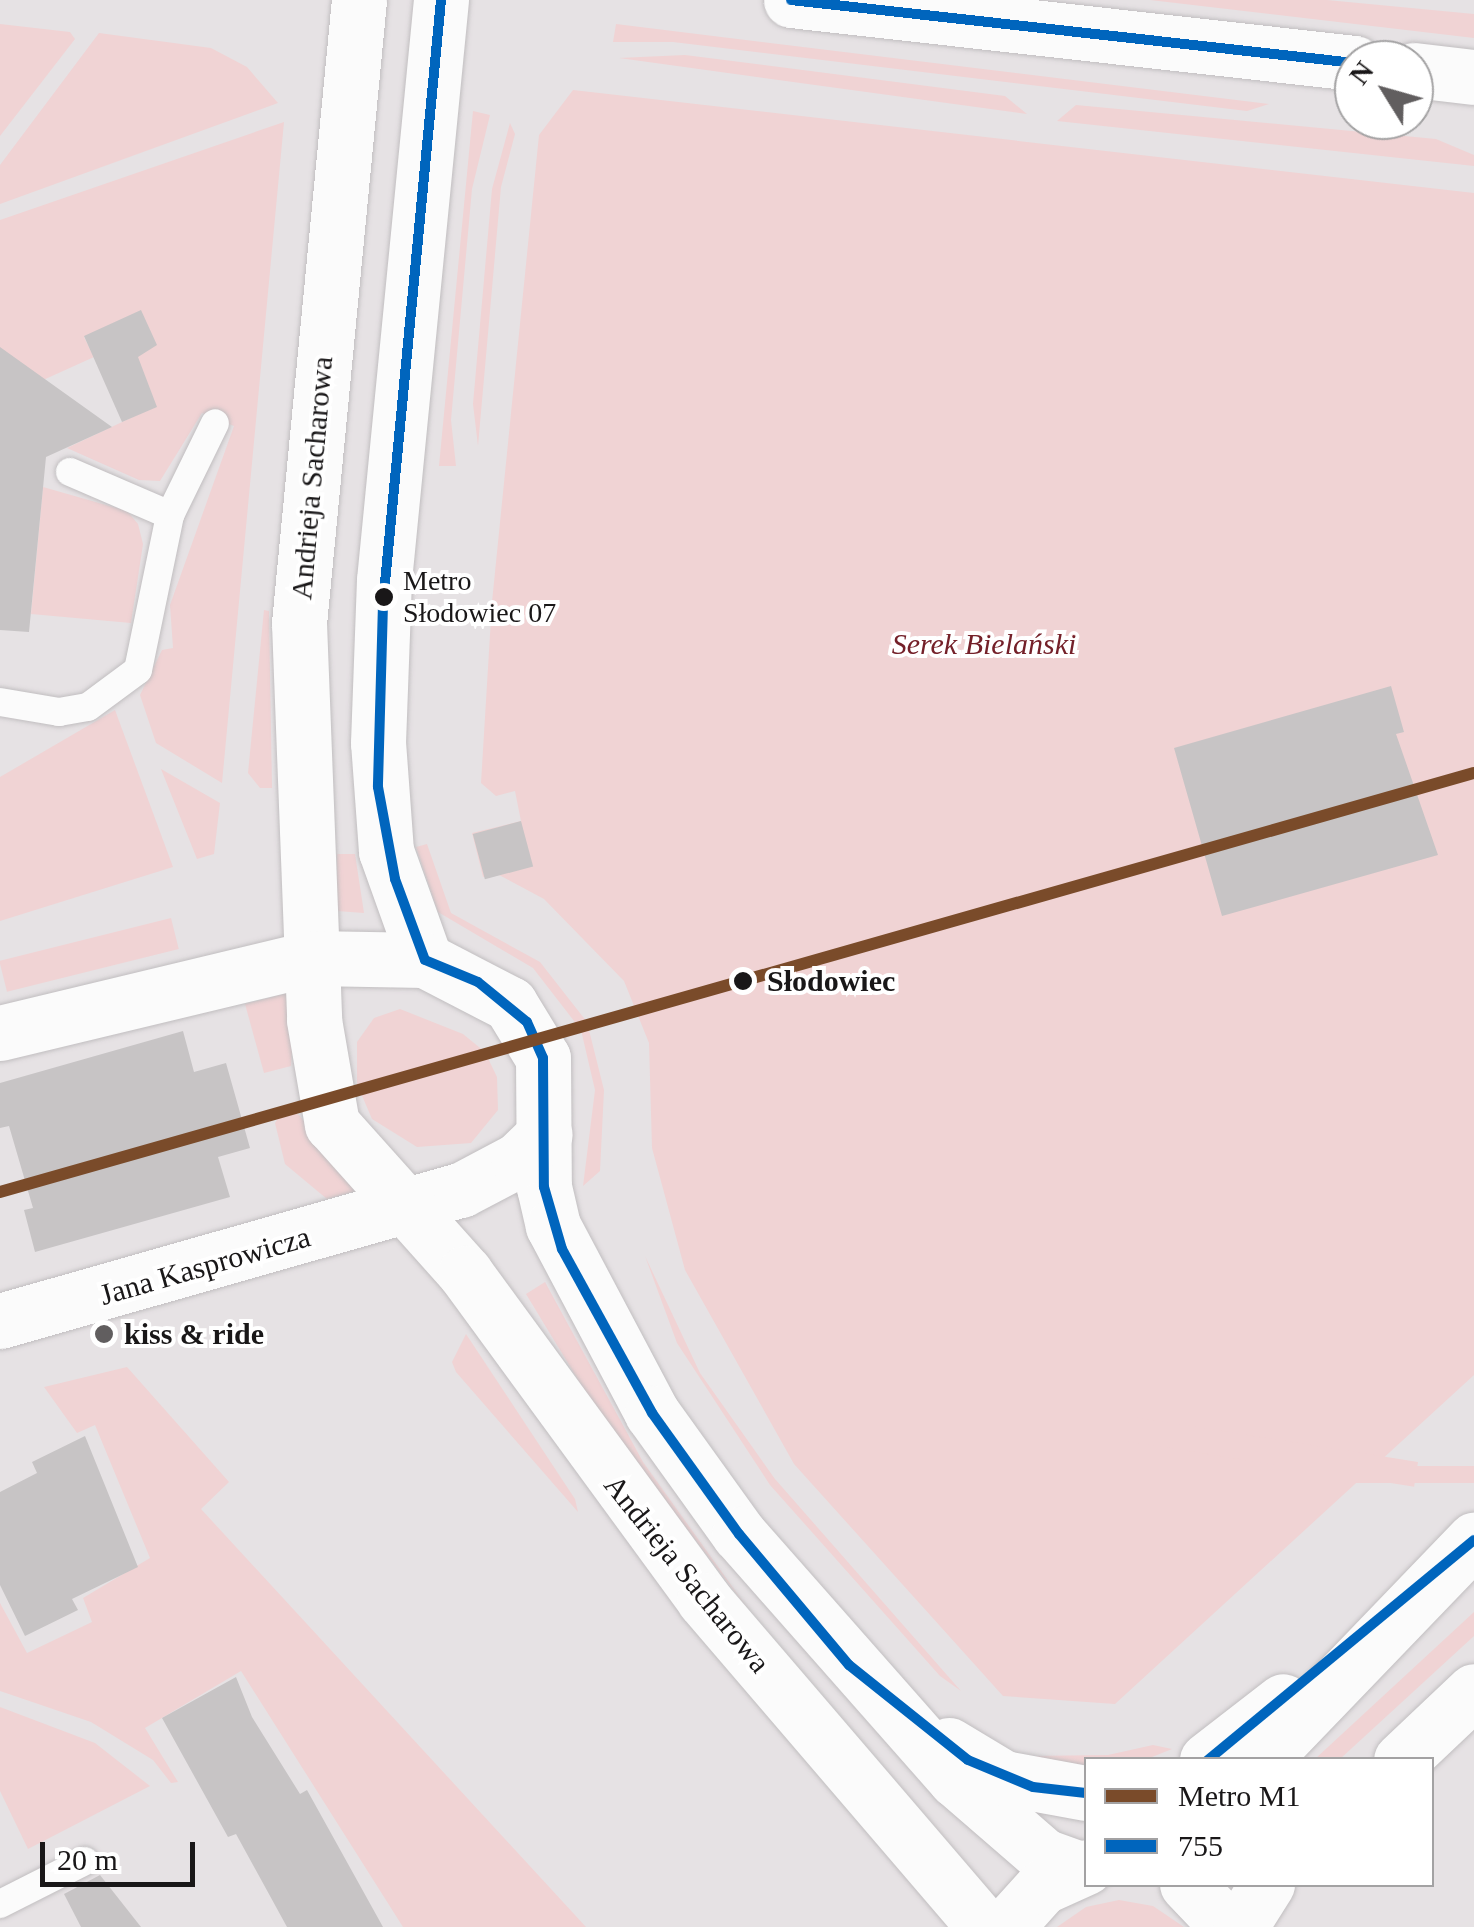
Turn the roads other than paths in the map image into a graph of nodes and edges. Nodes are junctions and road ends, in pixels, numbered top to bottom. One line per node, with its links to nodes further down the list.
1 (359, 0): 11 (street, Andrieja Sacharowa)
2 (441, 0): 12 (street)
3 (791, 0): 4 (street)
4 (1334, 61)
5 (1434, 72): 6 (street)
6 (1474, 76)
7 (215, 423): 9 (lane)
8 (70, 472): 9 (lane)
9 (170, 516): 10 (lane)
10 (0, 702)
11 (312, 958): 12 (street); 13 (street); 15 (street)
12 (425, 960): 14 (street)
13 (0, 1033)
14 (545, 1134): 15 (street); 19 (street)
15 (408, 1206): 16 (street, Jana Kasprowicza); 30 (street, Andrieja Sacharowa)
16 (0, 1322)
17 (1474, 1540): 18 (street)
18 (1425, 1585): 21 (street); 22 (street)
19 (849, 1665): 24 (street); 26 (street)
20 (1474, 1691): 23 (street)
21 (1211, 1757)
22 (1265, 1757)
23 (1404, 1757)
24 (1084, 1793)
25 (86, 1861): 29 (lane)
26 (1083, 1868): 31 (street)
27 (1191, 1887): 32 (street)
28 (1265, 1887): 33 (street)
29 (0, 1904)
30 (984, 1927)
31 (1006, 1927)
32 (1228, 1927)
33 (1240, 1927)

